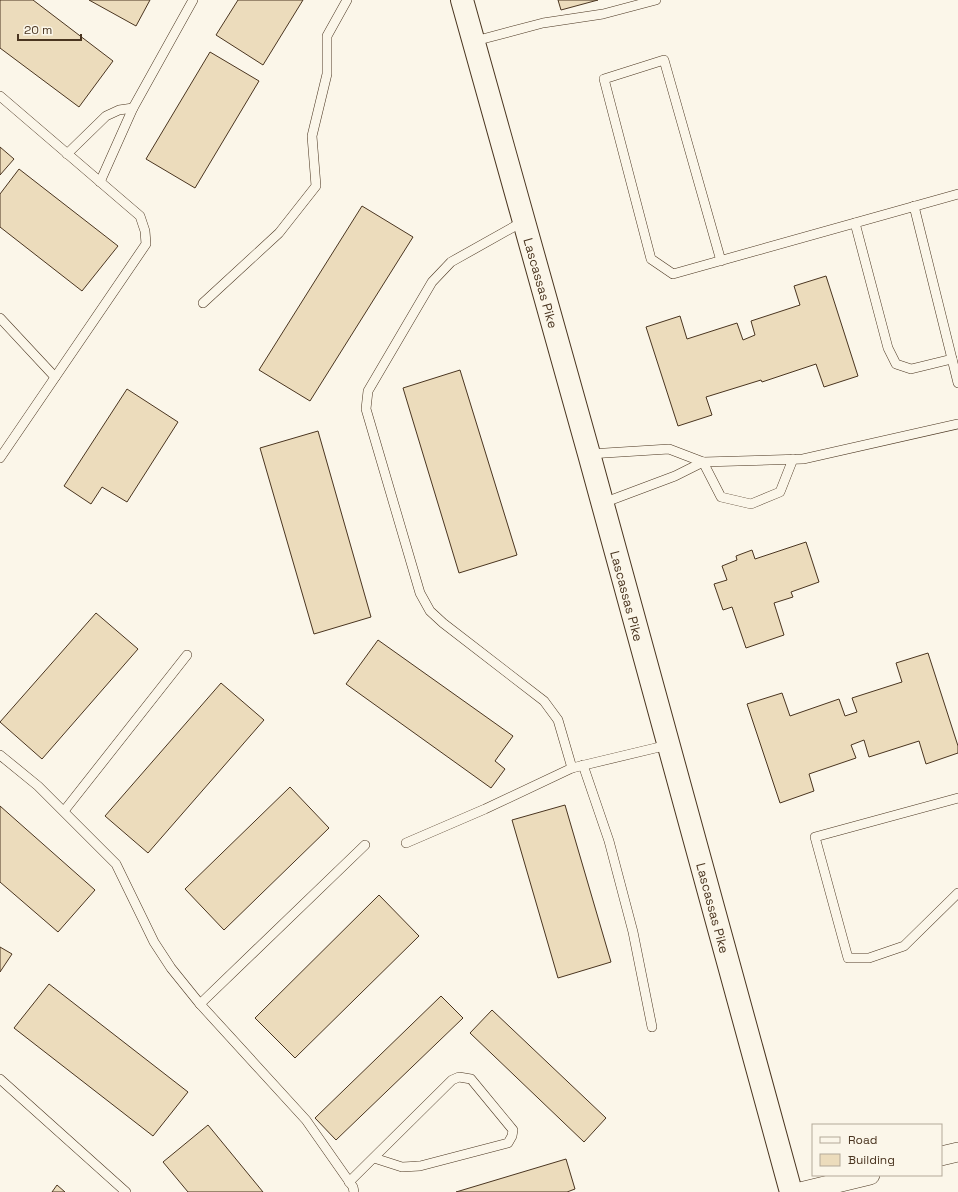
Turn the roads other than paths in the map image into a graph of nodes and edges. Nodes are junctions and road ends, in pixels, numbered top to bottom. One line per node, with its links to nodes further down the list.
1 (193, 0): 7 (lane)
2 (347, 0): 15 (lane)
3 (462, 0): 5 (main road, Lascassas Pike)
4 (656, 0): 5 (lane)
5 (475, 41): 12 (main road, Lascassas Pike)
6 (0, 96): 8 (lane)
7 (133, 108): 8 (lane); 9 (lane)
8 (67, 154): 9 (lane)
9 (100, 182): 18 (lane)
10 (958, 194): 11 (lane)
11 (914, 206): 13 (lane); 17 (lane)
12 (524, 221): 21 (main road, Lascassas Pike); 30 (lane)
13 (855, 223): 14 (lane); 17 (lane)
14 (721, 261): 14 (lane)
15 (203, 303)
16 (0, 318): 18 (lane)
17 (952, 359): 19 (lane)
18 (55, 377): 22 (lane)
19 (958, 384)
20 (958, 424): 23 (lane)
21 (589, 454): 24 (lane); 25 (main road, Lascassas Pike)
22 (0, 458)
23 (793, 459): 24 (lane); 24 (lane)
24 (703, 462): 25 (lane)
25 (602, 504): 27 (main road, Lascassas Pike)
26 (187, 655): 32 (lane)
27 (668, 745): 29 (lane); 46 (main road, Lascassas Pike)
28 (0, 755): 32 (lane)
29 (583, 765): 30 (lane); 37 (lane)
30 (572, 768): 33 (lane)
31 (958, 798): 35 (lane)
32 (64, 811): 36 (lane)
33 (406, 843)
34 (365, 845): 36 (lane)
35 (958, 893)
36 (200, 1004): 43 (lane)
37 (652, 1027)
38 (0, 1079): 44 (lane)
39 (958, 1152): 40 (street)
40 (942, 1156)
41 (374, 1158): 41 (lane); 43 (lane)
42 (866, 1176): 47 (street)
43 (350, 1182): 45 (lane)
44 (126, 1192)
45 (354, 1192)
46 (791, 1192)
47 (800, 1192)

